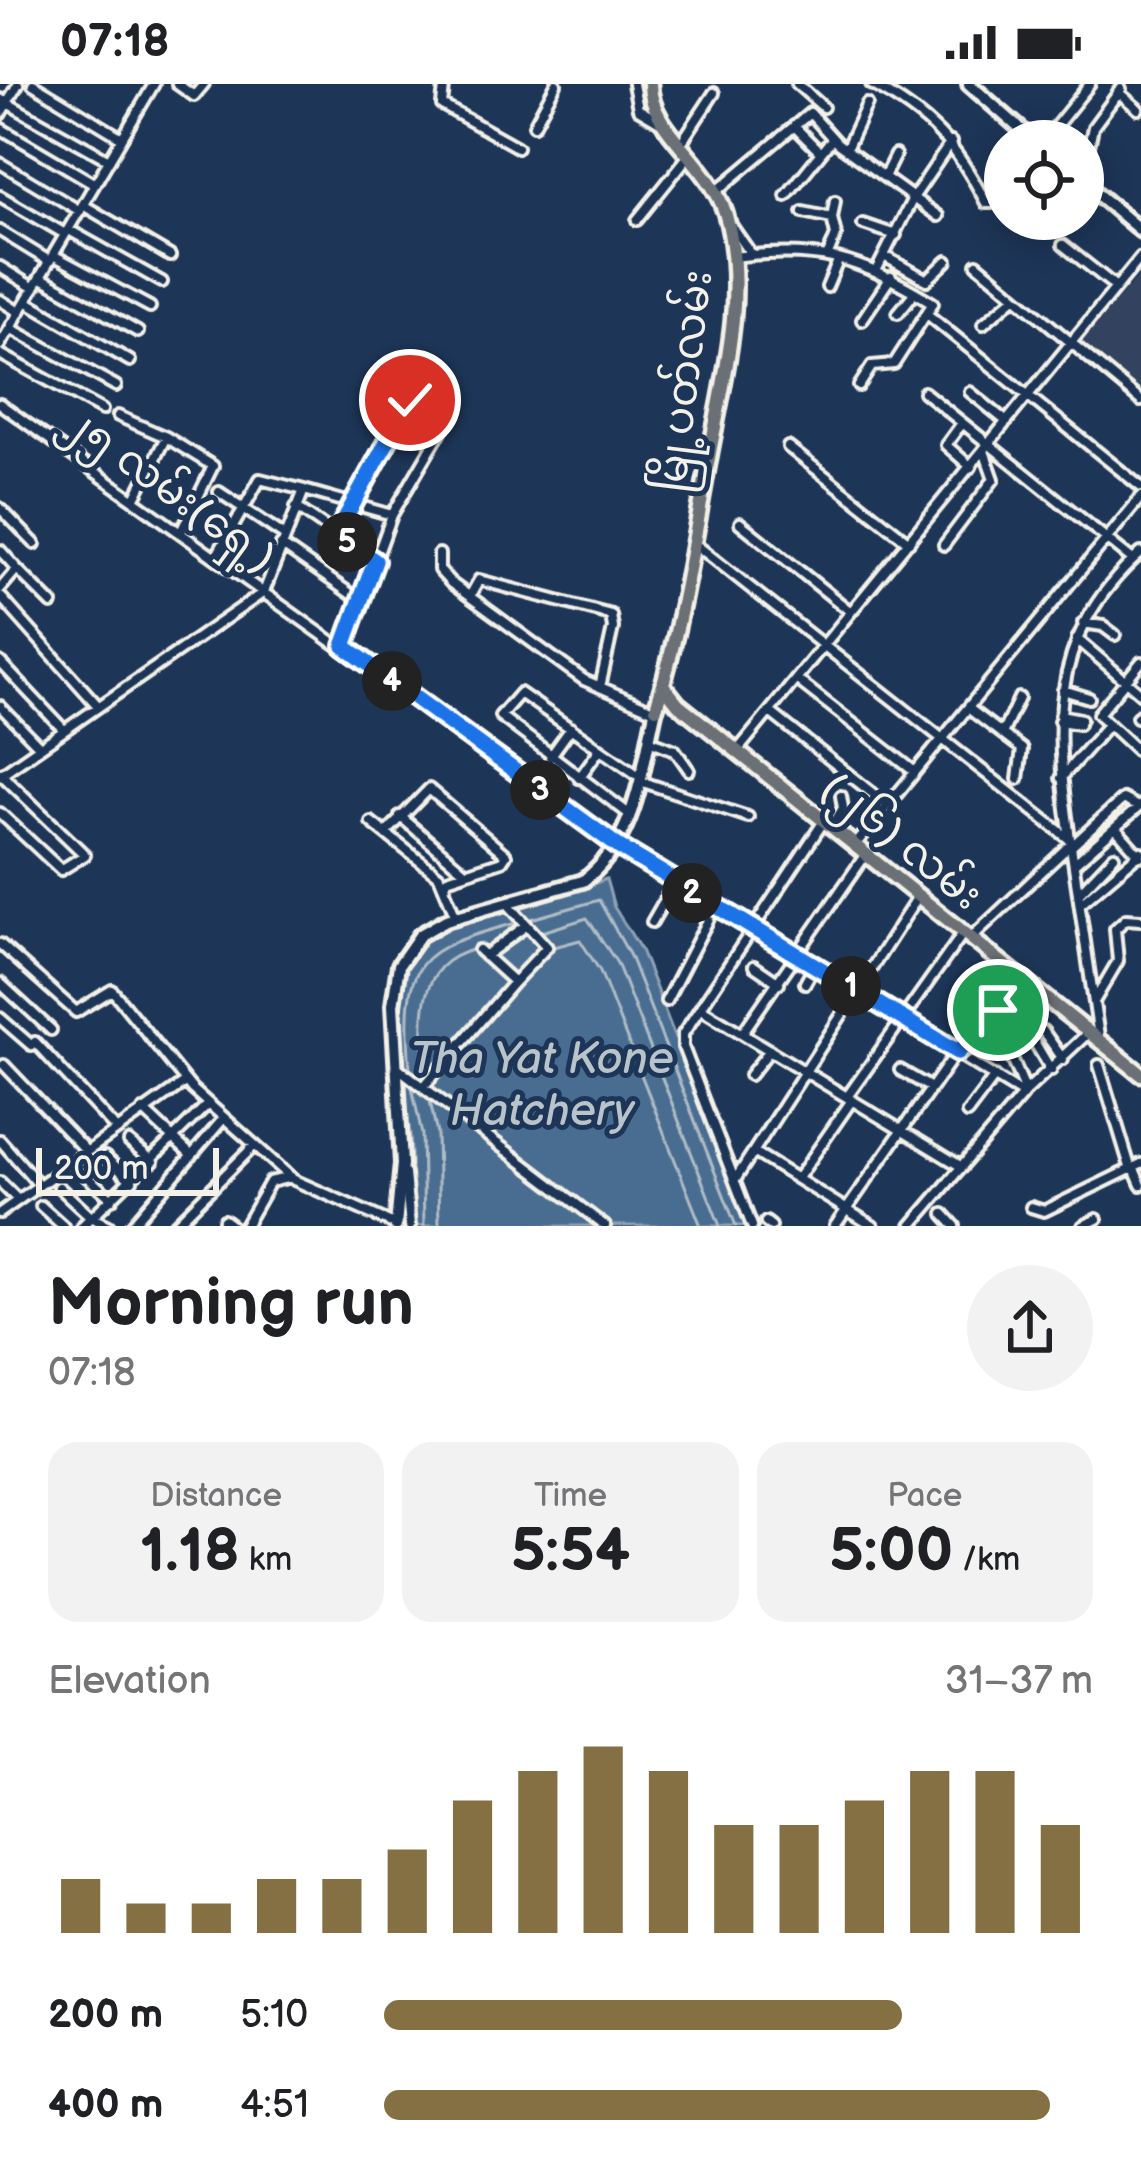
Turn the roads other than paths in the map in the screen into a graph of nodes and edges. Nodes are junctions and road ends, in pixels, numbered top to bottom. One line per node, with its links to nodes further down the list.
1 (18, 84): 16 (street)
2 (33, 84): 28 (street)
3 (154, 84): 28 (street)
4 (204, 84): 12 (street)
5 (556, 84): 25 (street)
6 (633, 84): 24 (street)
7 (650, 84): 24 (main road)
8 (797, 84): 18 (street)
9 (871, 84): 14 (street)
10 (969, 84): 21 (street)
11 (1090, 84): 22 (street)
12 (181, 85)
13 (443, 85): 31 (street)
14 (887, 87): 30 (street)
15 (714, 93): 32 (street)
16 (4, 101): 20 (street); 36 (street)
17 (867, 104): 33 (street)
18 (823, 107)
19 (1138, 109): 23 (street)
20 (0, 115)
21 (1010, 120)
22 (1061, 120)
23 (1098, 120)
24 (660, 122): 32 (main road, မြို့ပတ်လမ်း)
25 (534, 124)
26 (794, 126): 29 (street); 34 (street); 40 (street)
27 (0, 128): 39 (street)
28 (122, 138): 36 (street)
29 (832, 140): 33 (street); 34 (street)
30 (951, 142): 43 (street); 45 (street)
31 (517, 147)
32 (686, 148): 40 (main road, မြို့ပတ်လမ်း); 51 (street)
33 (846, 149): 38 (street)
34 (820, 152): 42 (street)
35 (895, 155): 38 (street)
36 (109, 160): 39 (street)
37 (0, 163): 47 (street)
38 (884, 177): 43 (street)
39 (95, 184): 47 (street)
40 (718, 191): 52 (main road, မြို့ပတ်လမ်း)
41 (0, 196): 56 (street)
42 (786, 196)
43 (913, 198): 49 (street); 57 (street)
44 (1104, 198): 55 (street)
45 (984, 200)
46 (836, 201): 50 (street)
47 (81, 208): 56 (street); 60 (street)
48 (803, 212): 50 (street)
49 (938, 216)
50 (832, 218): 63 (street)
51 (637, 220)
52 (728, 221): 59 (street); 62 (main road, မြို့ပတ်လမ်း)
53 (863, 224): 57 (street)
54 (0, 231): 65 (street)
55 (1141, 231)
56 (67, 232): 65 (street); 73 (street)
57 (896, 235): 61 (street)
58 (1063, 245): 75 (street)
59 (752, 255): 62 (street); 63 (street)
60 (170, 256)
61 (884, 256): 67 (street); 70 (street)
62 (734, 257): 124 (main road, မြို့ပတ်လမ်း)
63 (827, 257): 66 (street)
64 (1141, 257): 75 (street)
65 (51, 258): 72 (street); 81 (street)
66 (838, 261): 70 (street); 74 (street)
67 (947, 261)
68 (977, 264): 78 (street)
69 (0, 266): 76 (street)
70 (878, 269): 71 (street)
71 (891, 277): 77 (street); 85 (street)
72 (40, 278): 76 (street); 87 (street)
73 (162, 281)
74 (827, 287)
75 (1116, 287): 89 (street)
76 (34, 288): 80 (street)
77 (915, 292): 83 (street); 84 (street)
78 (1015, 297): 86 (street); 89 (street)
79 (0, 300): 82 (street)
80 (26, 301): 82 (street); 91 (street)
81 (151, 307)
82 (20, 312): 88 (street)
83 (898, 313)
84 (927, 314): 93 (street); 96 (street)
85 (862, 320)
86 (983, 324)
87 (138, 332)
88 (4, 335): 92 (street)
89 (1071, 344): 96 (street); 97 (street)
90 (0, 354): 99 (street)
91 (130, 361)
92 (116, 386)
93 (859, 386)
94 (924, 392): 102 (street)
95 (970, 392): 101 (street)
96 (1030, 394): 101 (street); 107 (street)
97 (1141, 401)
98 (0, 404): 111 (street, ၂၅ လမ်း(ရှေ့))
99 (101, 410)
100 (118, 416): 103 (street)
101 (1007, 422): 105 (street)
102 (962, 423): 105 (street); 106 (street)
103 (166, 437): 111 (street); 118 (street)
104 (788, 447): 122 (street)
105 (986, 448): 106 (street); 120 (street); 125 (street)
106 (971, 467): 122 (street)
107 (1141, 487)
108 (304, 490): 112 (street); 113 (street); 115 (street)
109 (219, 492): 115 (street)
110 (1141, 497): 120 (street)
111 (135, 498): 118 (street, ၂၅ လမ်း(ရှေ့))
112 (352, 503): 116 (street); 116 (street); 119 (street)
113 (296, 507): 119 (street); 121 (street)
114 (0, 508): 123 (street)
115 (244, 508): 121 (street); 128 (street)
116 (392, 515): 130 (street)
117 (740, 523): 137 (street)
118 (181, 532): 128 (street, ၂၅ လမ်း(ရှေ့))
119 (336, 535): 130 (street)
120 (1106, 539): 129 (street); 156 (street)
121 (283, 540): 132 (street); 135 (street)
122 (909, 542): 137 (street)
123 (35, 544)
124 (695, 544): 142 (street); 147 (main road, မြို့ပတ်လမ်း)
125 (944, 545)
126 (0, 550): 131 (street)
127 (439, 554): 134 (street)
128 (216, 557): 132 (street, ၂၅ လမ်း(ရှေ့))
129 (1138, 557): 138 (street)
130 (375, 561): 135 (street)
131 (17, 569): 133 (street); 136 (street)
132 (264, 592): 141 (street, ၂၅ လမ်း(ရှေ့)); 155 (street)
133 (0, 593): 155 (street)
134 (470, 596): 148 (street); 148 (street)
135 (361, 601): 141 (street)
136 (52, 604)
137 (850, 612): 142 (street)
138 (1083, 623): 139 (street); 140 (street)
139 (1115, 635)
140 (1077, 639): 146 (street); 149 (street)
141 (344, 646): 191 (street, ၂၅ လမ်း(ရှေ့))
142 (824, 646): 145 (street); 165 (street)
143 (0, 662): 163 (street)
144 (1141, 662): 146 (street)
145 (796, 679): 158 (street); 173 (street)
146 (1124, 679): 150 (street); 161 (street)
147 (663, 685): 153 (main road, (၂၆) လမ်း); 157 (main road, မြို့ပတ်လမ်း)
148 (600, 687): 157 (street)
149 (1063, 690): 152 (street); 159 (street)
150 (1141, 694)
151 (1019, 698): 164 (street)
152 (1089, 698)
153 (678, 704): 157 (main road); 169 (main road, (၂၆) လမ်း)
154 (0, 706): 167 (street)
155 (98, 706): 163 (street)
156 (968, 708): 164 (street); 165 (street)
157 (656, 709): 166 (street)
158 (770, 712): 169 (street); 180 (street)
159 (1059, 718): 160 (street); 178 (street)
160 (1080, 722)
161 (1108, 725): 170 (street); 178 (street)
162 (571, 728): 168 (street); 171 (street); 171 (street)
163 (64, 730): 167 (street)
164 (1002, 734): 177 (street)
165 (942, 737): 173 (street); 190 (street)
166 (649, 740): 172 (street); 176 (street)
167 (40, 747): 174 (street)
168 (600, 749): 175 (street); 176 (street)
169 (738, 750): 187 (main road, (၂၆) လမ်း)
170 (1141, 754)
171 (550, 757): 175 (street)
172 (689, 770)
173 (915, 772): 180 (street)
174 (0, 774): 182 (street)
175 (579, 778): 183 (street)
176 (639, 778): 183 (street); 185 (street)
177 (1018, 779)
178 (1060, 780): 190 (street)
179 (841, 796): 187 (street)
180 (887, 804): 192 (street)
181 (1140, 806): 188 (street); 190 (street)
182 (0, 813)
183 (630, 815): 191 (street)
184 (400, 816): 189 (street); 196 (street); 196 (street)
185 (748, 817)
186 (371, 822): 189 (street)
187 (829, 823): 192 (main road, (၂၆) လမ်း); 207 (street)
188 (1117, 830): 193 (street); 195 (street)
189 (386, 833): 198 (street)
190 (1070, 844): 195 (street); 208 (street)
191 (619, 847): 197 (street, ၂၅ လမ်း(ရှေ့)); 201 (street)
192 (861, 848): 199 (main road, (၂၆) လမ်း); 210 (street)
193 (1140, 854): 200 (street)
194 (1114, 856): 200 (street)
195 (1074, 864): 200 (street)
196 (466, 873): 198 (street)
197 (675, 882): 202 (street, ၂၅ လမ်း(ရှေ့)); 205 (street)
198 (446, 886): 203 (street)
199 (919, 894): 208 (main road, (၂၆) လမ်း); 218 (street)
200 (1079, 899): 221 (street)
201 (508, 904): 203 (street); 206 (street)
202 (715, 907): 207 (street, ၂၅ လမ်း(ရှေ့)); 220 (street)
203 (456, 917): 235 (street)
204 (1141, 920): 221 (street)
205 (652, 922)
206 (527, 925): 213 (street); 213 (street)
207 (752, 928): 210 (street, ၂၅ လမ်း(ရှေ့)); 222 (street)
208 (969, 934): 215 (main road, (၂၆) လမ်း); 225 (street)
209 (0, 944): 243 (street)
210 (798, 956): 211 (street, ၂၅ လမ်း(ရှေ့)); 214 (street)
211 (815, 965): 217 (street); 218 (street, ၂၅ လမ်း(ရှေ့))
212 (754, 966): 214 (street)
213 (514, 982): 242 (street)
214 (779, 982): 228 (street)
215 (1028, 982): 219 (street); 229 (main road, (၂၆) လမ်း)
216 (0, 983): 226 (street)
217 (805, 983)
218 (855, 988): 225 (street, ၂၅ လမ်း(ရှေ့)); 236 (street)
219 (1011, 999): 223 (street); 238 (street)
220 (666, 1001)
221 (1094, 1002): 229 (street)
222 (700, 1008): 228 (street); 269 (street)
223 (993, 1014): 231 (street); 245 (street)
224 (0, 1018): 251 (street)
225 (904, 1019): 231 (street, ၂၅ လမ်း(ရှေ့)); 246 (street)
226 (51, 1030)
227 (1043, 1031): 232 (street)
228 (742, 1033): 230 (street)
229 (1094, 1035): 232 (street); 239 (main road, (၂၆) လမ်း)
230 (770, 1050): 236 (street); 240 (street)
231 (958, 1052): 241 (street, ၂၅ လမ်း(ရှေ့)); 244 (street)
232 (1063, 1059): 238 (street)
233 (4, 1065): 257 (street)
234 (1099, 1065): 264 (street)
235 (397, 1067): 242 (street); 262 (street)
236 (803, 1070): 246 (street); 258 (street)
237 (900, 1070): 244 (street)
238 (1051, 1070): 245 (street)
239 (1141, 1074)
240 (751, 1075)
241 (995, 1076): 245 (street, ၂၅ လမ်း(ရှေ့)); 248 (street)
242 (424, 1084): 291 (street)
243 (189, 1086): 247 (street); 249 (street)
244 (932, 1088): 252 (street)
245 (1025, 1092): 263 (street)
246 (850, 1099): 252 (street); 267 (street)
247 (208, 1104): 250 (street); 255 (street)
248 (967, 1113)
249 (147, 1114): 251 (street); 255 (street)
250 (224, 1118): 256 (street); 259 (street)
251 (116, 1129): 257 (street)
252 (900, 1131): 263 (street); 277 (street)
253 (0, 1140): 271 (street)
254 (129, 1142): 261 (street)
255 (175, 1142): 259 (street); 261 (street)
256 (255, 1145): 266 (street); 287 (street)
257 (86, 1151): 271 (street)
258 (754, 1152): 267 (street); 269 (street)
259 (192, 1156): 282 (street)
260 (104, 1157): 268 (street)
261 (154, 1162): 268 (street)
262 (402, 1164): 289 (street); 290 (street)
263 (962, 1167): 283 (street)
264 (1137, 1173): 276 (street)
265 (85, 1175): 273 (street)
266 (291, 1177): 288 (street); 289 (street)
267 (798, 1178): 277 (street)
268 (132, 1181): 273 (street)
269 (734, 1181): 292 (street)
270 (0, 1182): 274 (street)
271 (39, 1185): 274 (street)
272 (59, 1186): 280 (street)
273 (112, 1199): 280 (street)
274 (18, 1200): 278 (street)
275 (41, 1205): 284 (street)
276 (1031, 1207)
277 (848, 1209): 293 (street); 294 (street)
278 (0, 1213)
279 (944, 1214): 295 (street)
280 (93, 1216): 285 (street); 286 (street)
281 (1096, 1219): 296 (street)
282 (136, 1224)
283 (916, 1224)
284 (63, 1226)
285 (82, 1226)
286 (109, 1226)
287 (174, 1226)
288 (245, 1226)
289 (396, 1226)
290 (410, 1226)
291 (605, 1226)
292 (752, 1226)
293 (835, 1226)
294 (873, 1226)
295 (956, 1226)
296 (1083, 1226)

